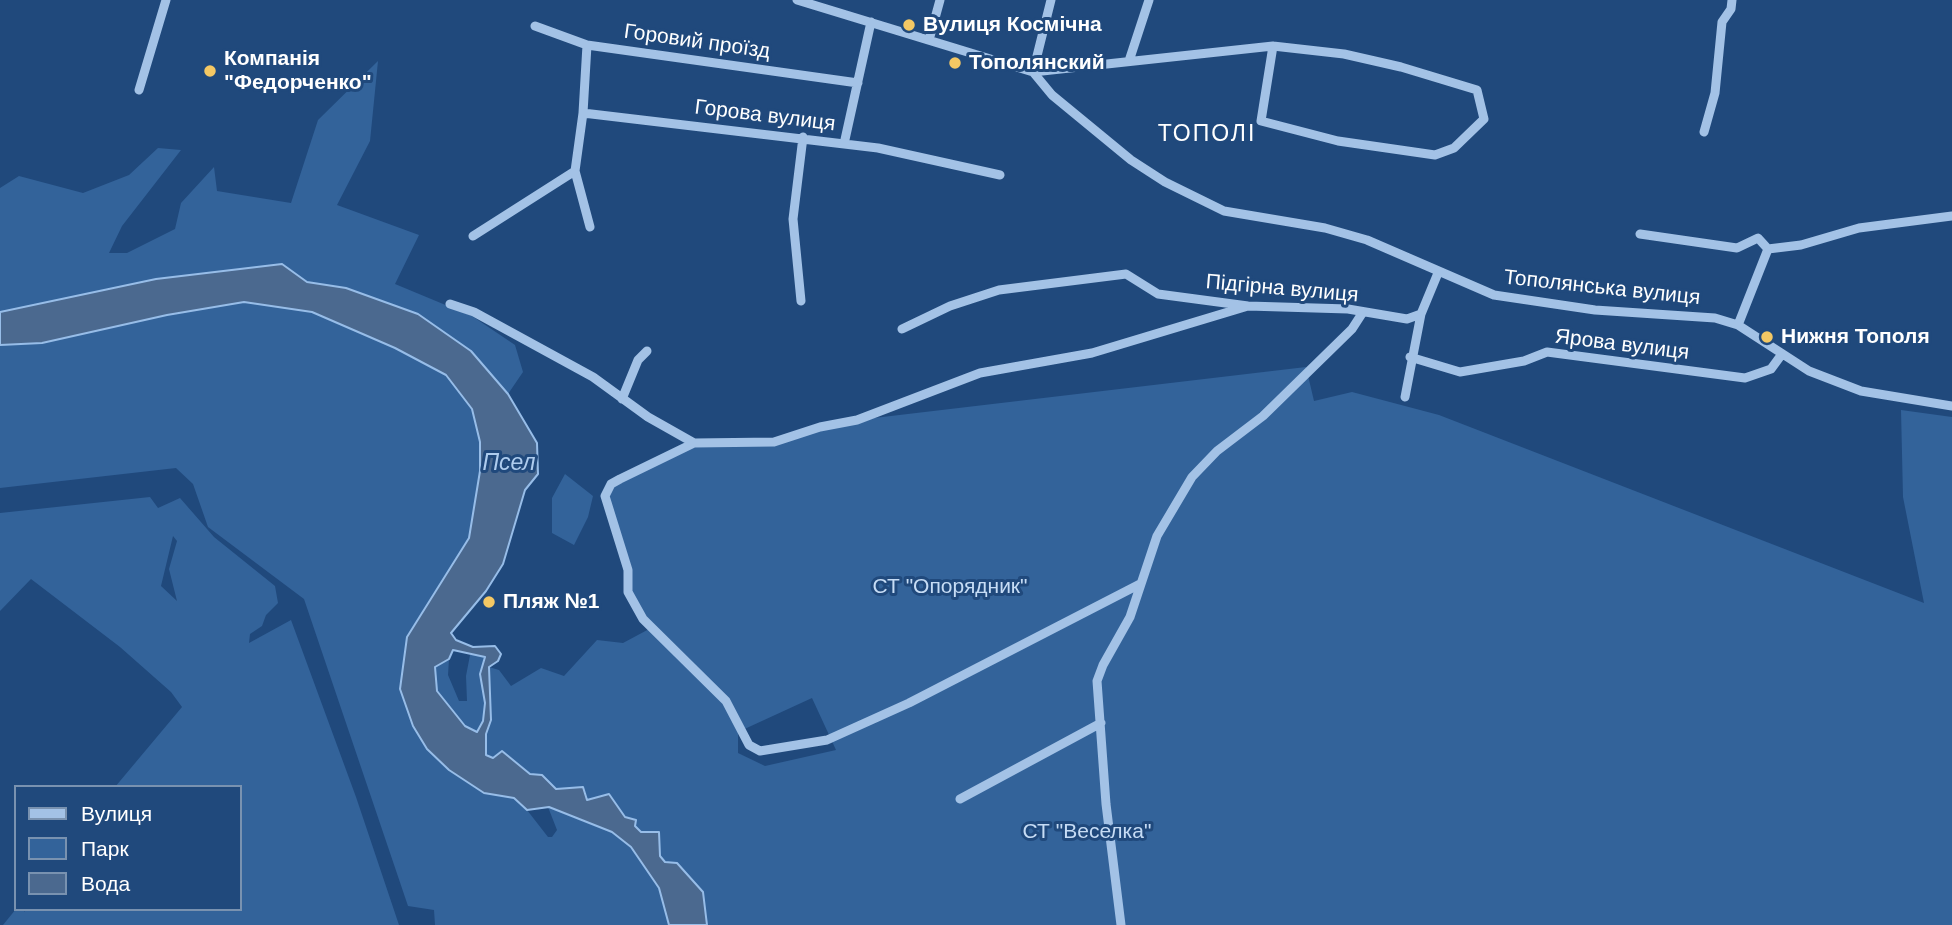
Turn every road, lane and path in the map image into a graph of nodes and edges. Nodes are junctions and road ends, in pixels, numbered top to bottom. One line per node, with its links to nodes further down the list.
1 (166, 0): 15 (street)
2 (797, 0): 7 (street)
3 (940, 0): 9 (street)
4 (1051, 0): 13 (street)
5 (1149, 0): 12 (street)
6 (1731, 5): 17 (street)
7 (871, 22): 9 (street); 14 (street)
8 (535, 26): 10 (street, Горовий проїзд)
9 (929, 40): 13 (street)
10 (587, 45): 14 (street, Горовий проїзд); 16 (street)
11 (1273, 46): 11 (street); 12 (street)
12 (1129, 61): 13 (street)
13 (1033, 72): 27 (street, Тополянська вулиця)
14 (858, 83): 19 (street)
15 (139, 90)
16 (583, 113): 18 (street, Горова вулиця); 20 (street)
17 (1704, 132)
18 (803, 137): 19 (street, Горова вулиця); 28 (street)
19 (844, 144): 21 (street, Горова вулиця)
20 (575, 171): 23 (street); 25 (street)
21 (1000, 175)
22 (1951, 215): 26 (street)
23 (590, 227)
24 (1640, 234): 26 (street)
25 (473, 236)
26 (1768, 249): 33 (street)
27 (1438, 272): 32 (street); 33 (street, Тополянська вулиця)
28 (801, 301)
29 (450, 304): 39 (street)
30 (1248, 306): 31 (street, Підгірна вулиця); 34 (street, Підгірна вулиця); 41 (street)
31 (1363, 312): 32 (street, Підгірна вулиця); 42 (street)
32 (1421, 314): 37 (street)
33 (1738, 325): 36 (street, Тополянська вулиця)
34 (902, 329)
35 (648, 351): 39 (street)
36 (1782, 355): 37 (street, Ярова вулиця); 40 (street, Тополянська вулиця)
37 (1410, 357): 38 (street)
38 (1405, 397)
39 (621, 398): 41 (street)
40 (1952, 406)
41 (694, 443): 42 (street)
42 (1140, 584): 43 (street)
43 (1101, 723): 44 (street); 45 (street)
44 (960, 799)
45 (1121, 925)

